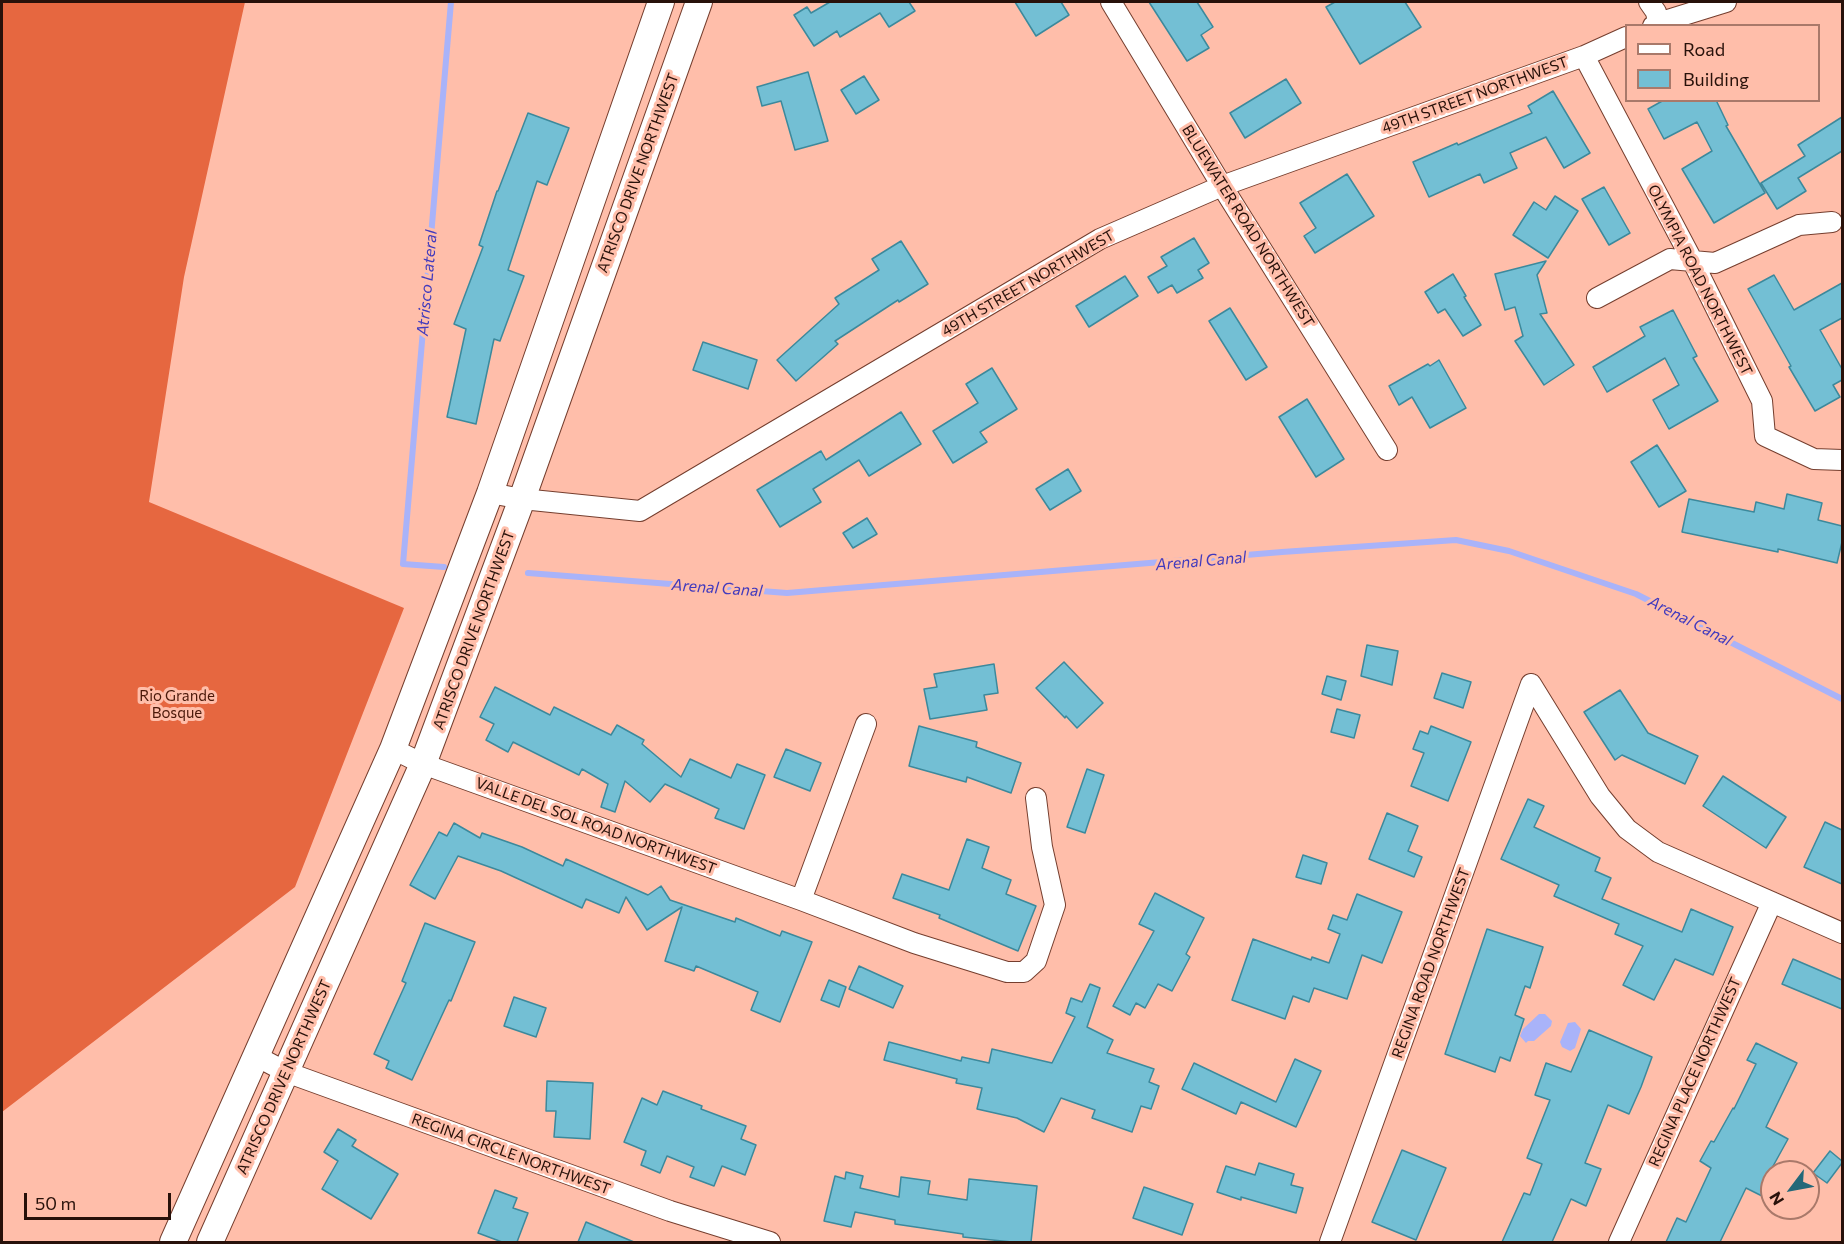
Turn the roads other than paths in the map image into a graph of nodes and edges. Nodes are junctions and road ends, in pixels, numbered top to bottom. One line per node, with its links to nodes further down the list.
1 (661, 2): 15 (main road)
2 (699, 2): 16 (main road, ATRISCO DRIVE NORTHWEST)
3 (1111, 2): 9 (street, BLUEWATER ROAD NORTHWEST)
4 (1650, 2): 6 (street)
5 (1726, 2): 6 (street)
6 (1656, 24)
7 (1625, 37): 8 (street, 49TH STREET NORTHWEST)
8 (1584, 56): 9 (street, 49TH STREET NORTHWEST); 11 (street, OLYMPIA ROAD NORTHWEST)
9 (1222, 186): 13 (street, BLUEWATER ROAD NORTHWEST); 16 (street, 49TH STREET NORTHWEST)
10 (1832, 222): 11 (street)
11 (1692, 260): 12 (street); 14 (street, OLYMPIA ROAD NORTHWEST)
12 (1597, 298)
13 (1387, 450)
14 (1842, 460)
15 (490, 493): 16 (street, 49TH STREET NORTHWEST); 18 (main road)
16 (522, 499): 19 (main road, ATRISCO DRIVE NORTHWEST)
17 (866, 724): 21 (street)
18 (393, 749): 19 (street, VALLE DEL SOL ROAD NORTHWEST); 24 (main road)
19 (423, 764): 21 (street, VALLE DEL SOL ROAD NORTHWEST); 25 (main road, ATRISCO DRIVE NORTHWEST)
20 (1036, 798): 21 (street, VALLE DEL SOL ROAD NORTHWEST)
21 (801, 900)
22 (1772, 902): 23 (street); 29 (street, REGINA ROAD NORTHWEST); 30 (street, REGINA PLACE NORTHWEST)
23 (1842, 933)
24 (256, 1056): 25 (street, REGINA CIRCLE NORTHWEST); 26 (main road)
25 (286, 1072): 27 (main road, ATRISCO DRIVE NORTHWEST); 28 (street, REGINA CIRCLE NORTHWEST)
26 (173, 1242)
27 (210, 1242)
28 (770, 1242)
29 (1330, 1242)
30 (1619, 1242)

